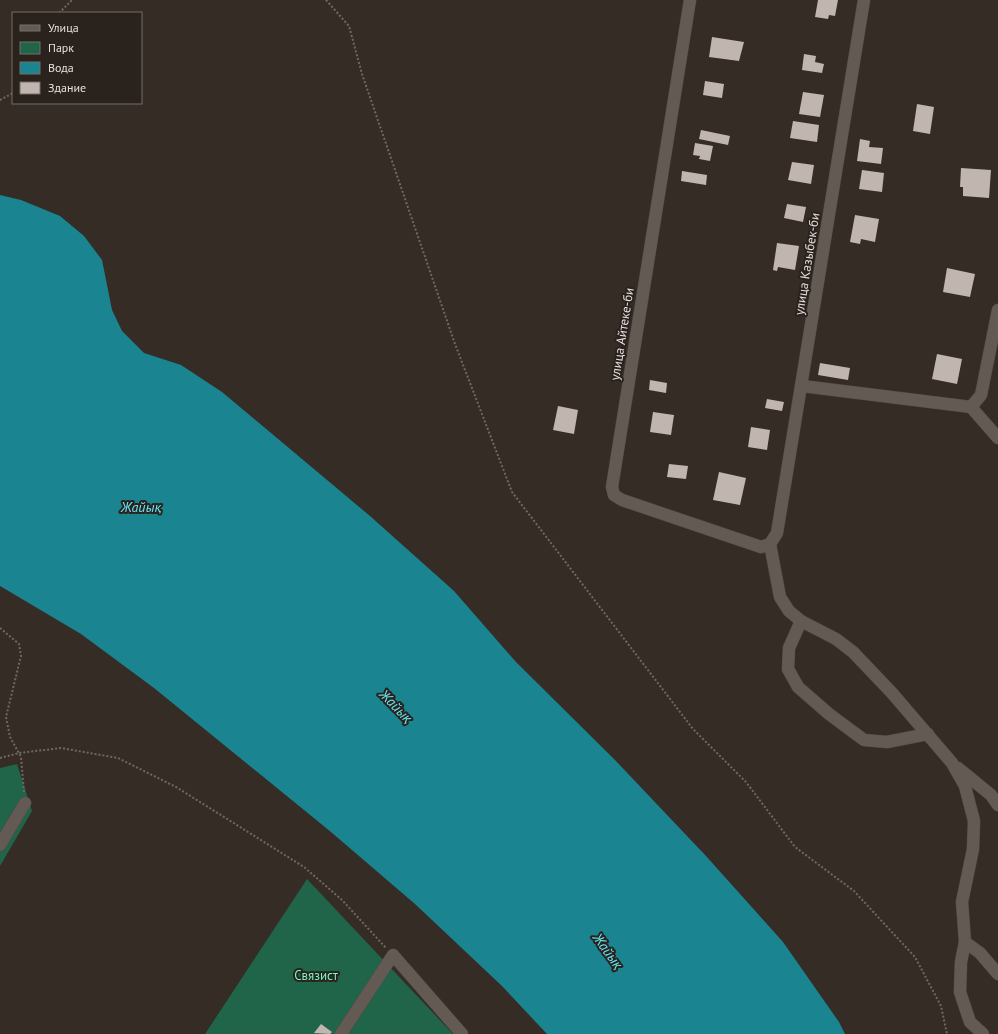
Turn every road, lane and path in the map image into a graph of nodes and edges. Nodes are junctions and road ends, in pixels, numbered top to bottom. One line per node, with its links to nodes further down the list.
1 (72, 0): 5 (path)
2 (326, 0): 27 (path)
3 (690, 0): 12 (street, улица Айтеке-би)
4 (864, 0): 9 (street, улица Казыбек-би)
5 (61, 12)
6 (12, 93): 7 (path)
7 (0, 100)
8 (998, 310): 10 (street)
9 (802, 386): 10 (street); 12 (street, улица Казыбек-би)
10 (971, 407): 11 (street)
11 (998, 438)
12 (774, 539): 13 (street)
13 (801, 621): 15 (street); 15 (street)
14 (0, 628): 16 (path)
15 (928, 734): 18 (street)
16 (19, 753): 17 (path); 19 (path); 23 (path)
17 (0, 758)
18 (952, 763): 20 (street); 22 (street)
19 (25, 803): 21 (street)
20 (998, 805)
21 (0, 845)
22 (965, 942): 24 (street); 28 (street)
23 (393, 955): 25 (street); 26 (street)
24 (998, 974)
25 (341, 1034)
26 (462, 1034)
27 (947, 1034)
28 (983, 1034)

